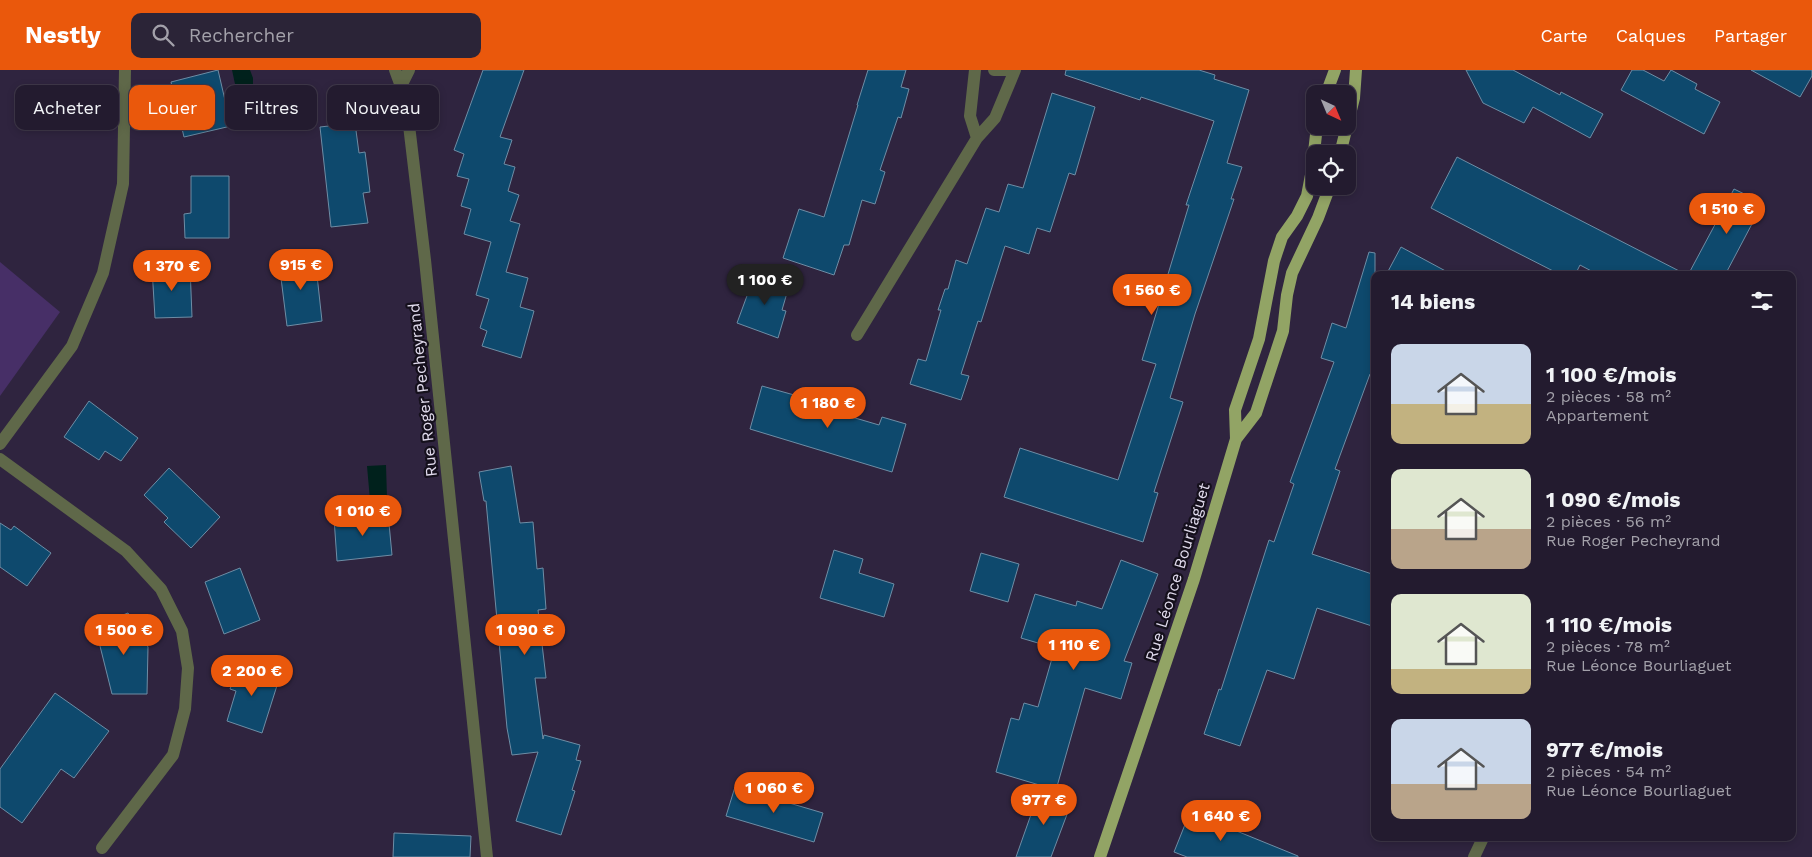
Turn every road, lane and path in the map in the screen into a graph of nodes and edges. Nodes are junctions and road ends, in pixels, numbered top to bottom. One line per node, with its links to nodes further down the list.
1 (125, 70): 20 (street)
2 (395, 70): 10 (street, Rue Roger Pecheyrand)
3 (409, 70): 11 (street)
4 (974, 70): 15 (street)
5 (994, 70): 6 (street)
6 (1007, 70)
7 (1015, 70): 15 (street)
8 (1335, 70): 12 (main road)
9 (1355, 70): 16 (main road)
10 (401, 85)
11 (402, 85)
12 (1329, 85)
13 (410, 130): 24 (street, Rue Roger Pecheyrand)
14 (1316, 135): 19 (main road, Rue Léonce Bourliaguet)
15 (977, 138): 18 (street)
16 (1342, 145)
17 (1327, 195): 19 (main road, Rue Léonce Bourliaguet)
18 (857, 335)
19 (1236, 439): 25 (main road, Rue Léonce Bourliaguet)
20 (0, 444)
21 (0, 459): 23 (street)
22 (1482, 841): 26 (street)
23 (102, 848)
24 (487, 857)
25 (1100, 857)
26 (1474, 857)

